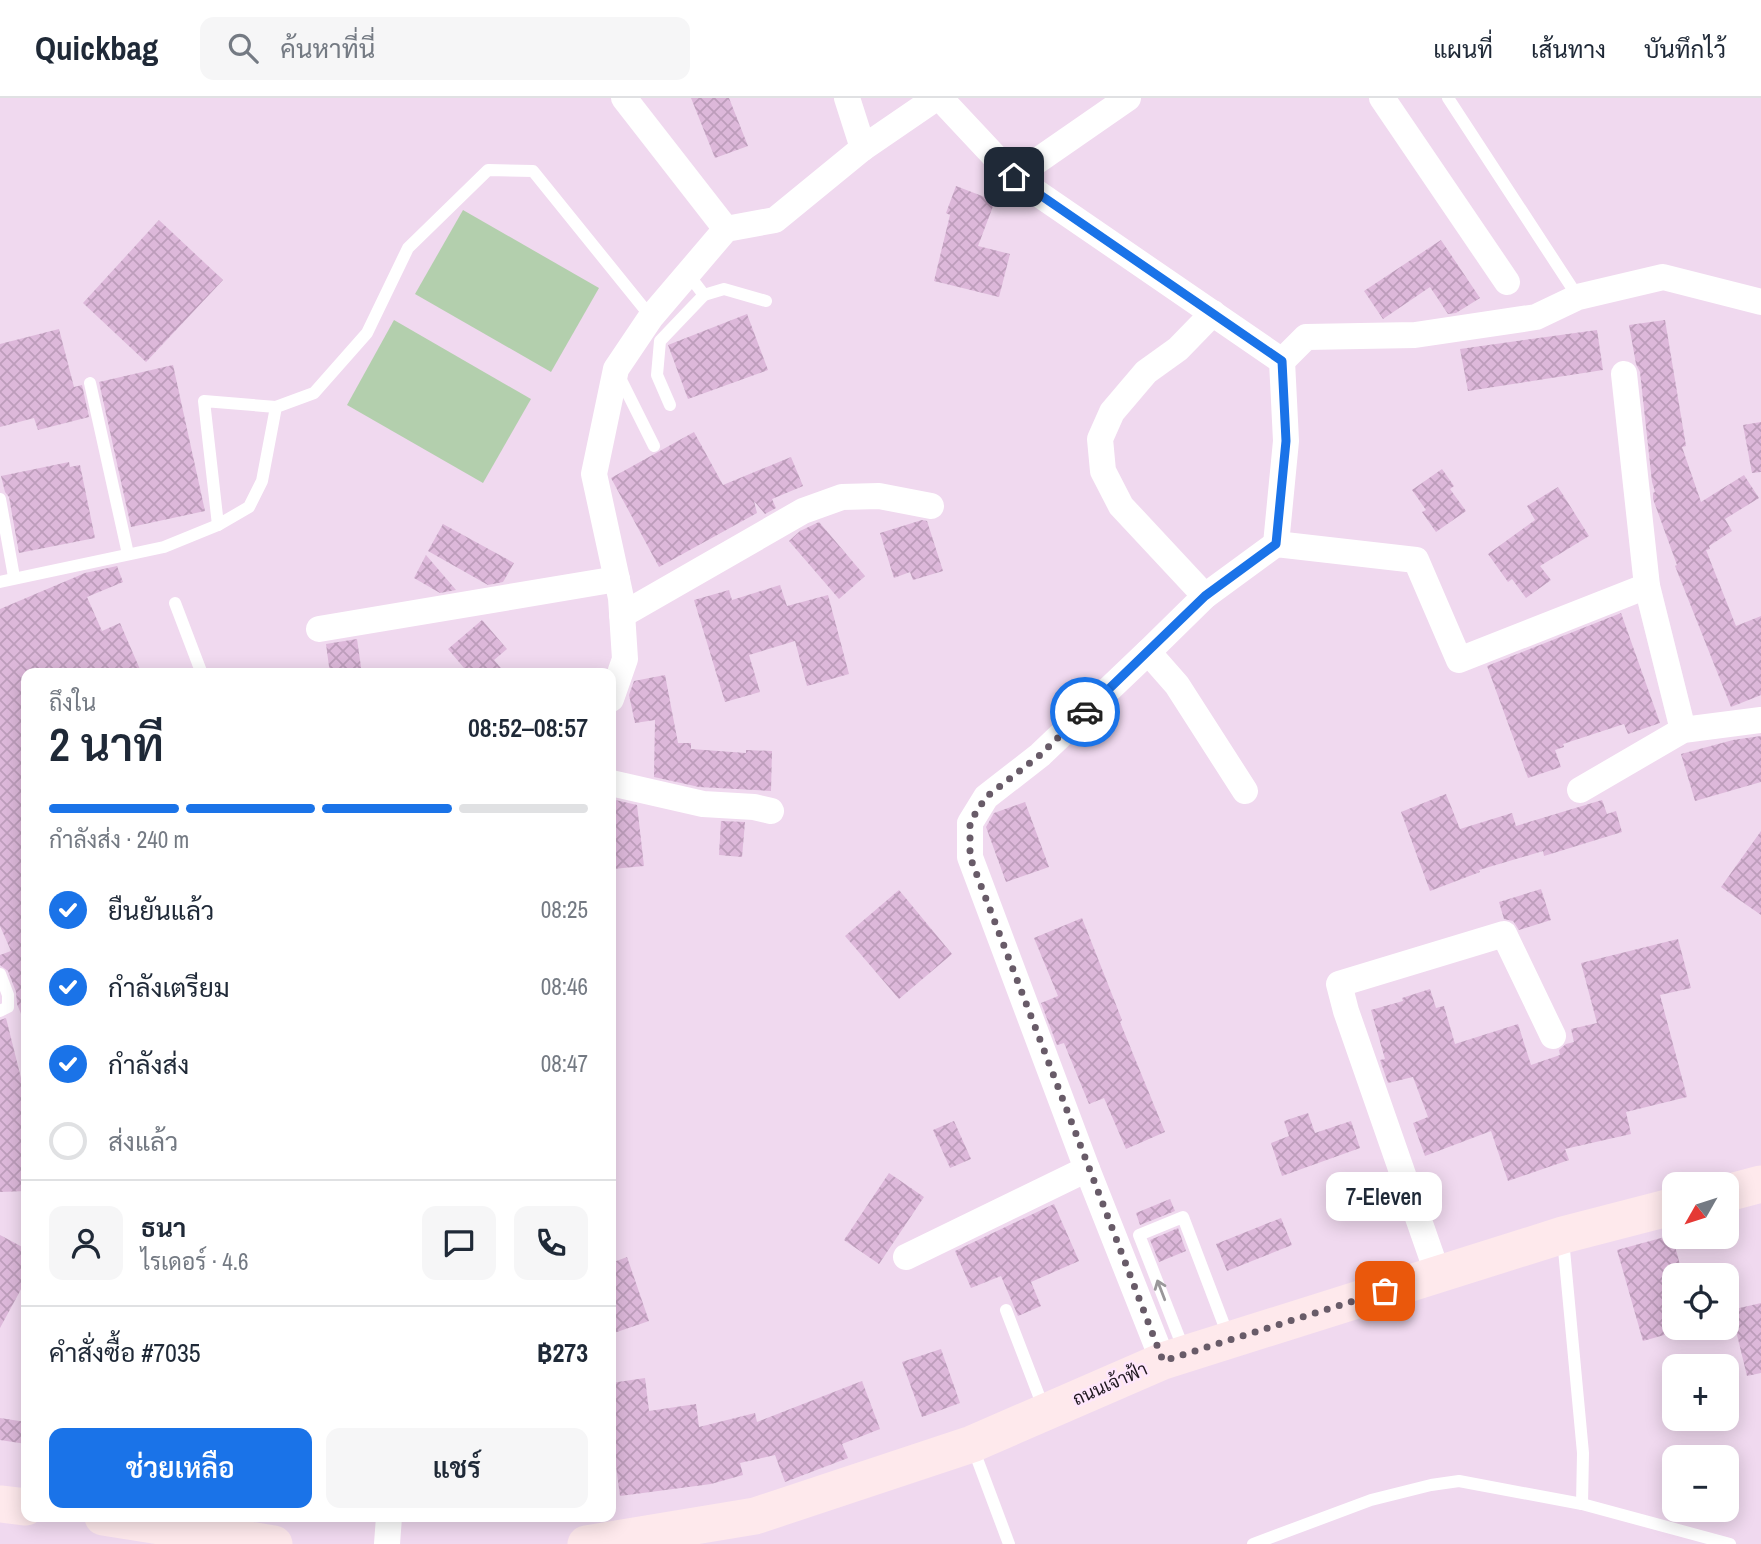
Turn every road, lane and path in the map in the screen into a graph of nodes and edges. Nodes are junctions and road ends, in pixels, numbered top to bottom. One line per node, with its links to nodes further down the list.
1 (624, 98): 9 (street)
2 (847, 98): 7 (street)
3 (938, 98): 7 (street); 8 (street)
4 (1128, 98): 8 (street)
5 (1382, 98): 10 (street)
6 (1448, 98): 12 (lane)
7 (863, 148): 9 (street)
8 (1014, 177): 15 (street)
9 (726, 229): 11 (street)
10 (1507, 282)
11 (696, 284): 13 (lane); 16 (street); 21 (lane)
12 (1578, 297): 14 (street); 17 (street)
13 (766, 301)
14 (1761, 302)
15 (1213, 313): 17 (street); 33 (street)
16 (651, 317): 18 (street); 22 (lane)
17 (1282, 361): 27 (street)
18 (616, 369): 23 (lane); 30 (street)
19 (1623, 374): 32 (street)
20 (90, 383): 28 (lane)
21 (670, 405)
22 (276, 407): 26 (lane); 26 (lane)
23 (653, 446)
24 (0, 499): 29 (lane)
25 (930, 506): 35 (street)
26 (218, 524): 28 (lane)
27 (1276, 544): 32 (street); 33 (street)
28 (128, 554): 29 (lane)
29 (15, 577): 31 (lane)
30 (617, 579): 35 (street); 36 (street)
31 (0, 582)
32 (1647, 586): 41 (street)
33 (1205, 596): 37 (street)
34 (175, 604): 38 (lane)
35 (622, 615): 39 (street)
36 (319, 629)
37 (1148, 652): 44 (street); 49 (street)
38 (200, 668)
39 (616, 685)
40 (1761, 720): 41 (street)
41 (1683, 730): 43 (street)
42 (616, 784): 45 (street)
43 (1580, 790)
44 (1245, 791)
45 (771, 811)
46 (0, 974): 47 (lane)
47 (0, 1011)
48 (1553, 1035): 55 (street)
49 (1087, 1169): 54 (street); 58 (street)
50 (1761, 1184): 51 (main road)
51 (1740, 1190)
52 (1662, 1209): 53 (main road, ถนนเจ้าฟ้า)
53 (1563, 1235): 55 (main road, ถนนเจ้าฟ้า); 62 (lane)
54 (906, 1257)
55 (1437, 1275): 57 (main road, ถนนเจ้าฟ้า)
56 (1006, 1310): 59 (lane)
57 (1230, 1340): 58 (main road, ถนนเจ้าฟ้า); 58 (lane, one-way to 57)
58 (1174, 1358): 59 (main road, ถนนเจ้าฟ้า)
59 (1046, 1412): 60 (main road, ถนนเจ้าฟ้า)
60 (972, 1444): 66 (main road, ถนนเจ้าฟ้า); 69 (lane)
61 (0, 1504): 63 (main road)
62 (1582, 1504): 70 (lane); 71 (lane)
63 (21, 1506)
64 (120, 1522): 67 (main road)
65 (389, 1522): 68 (street)
66 (600, 1534)
67 (274, 1544)
68 (387, 1544)
69 (1009, 1544)
70 (1253, 1544)
71 (1730, 1544)

